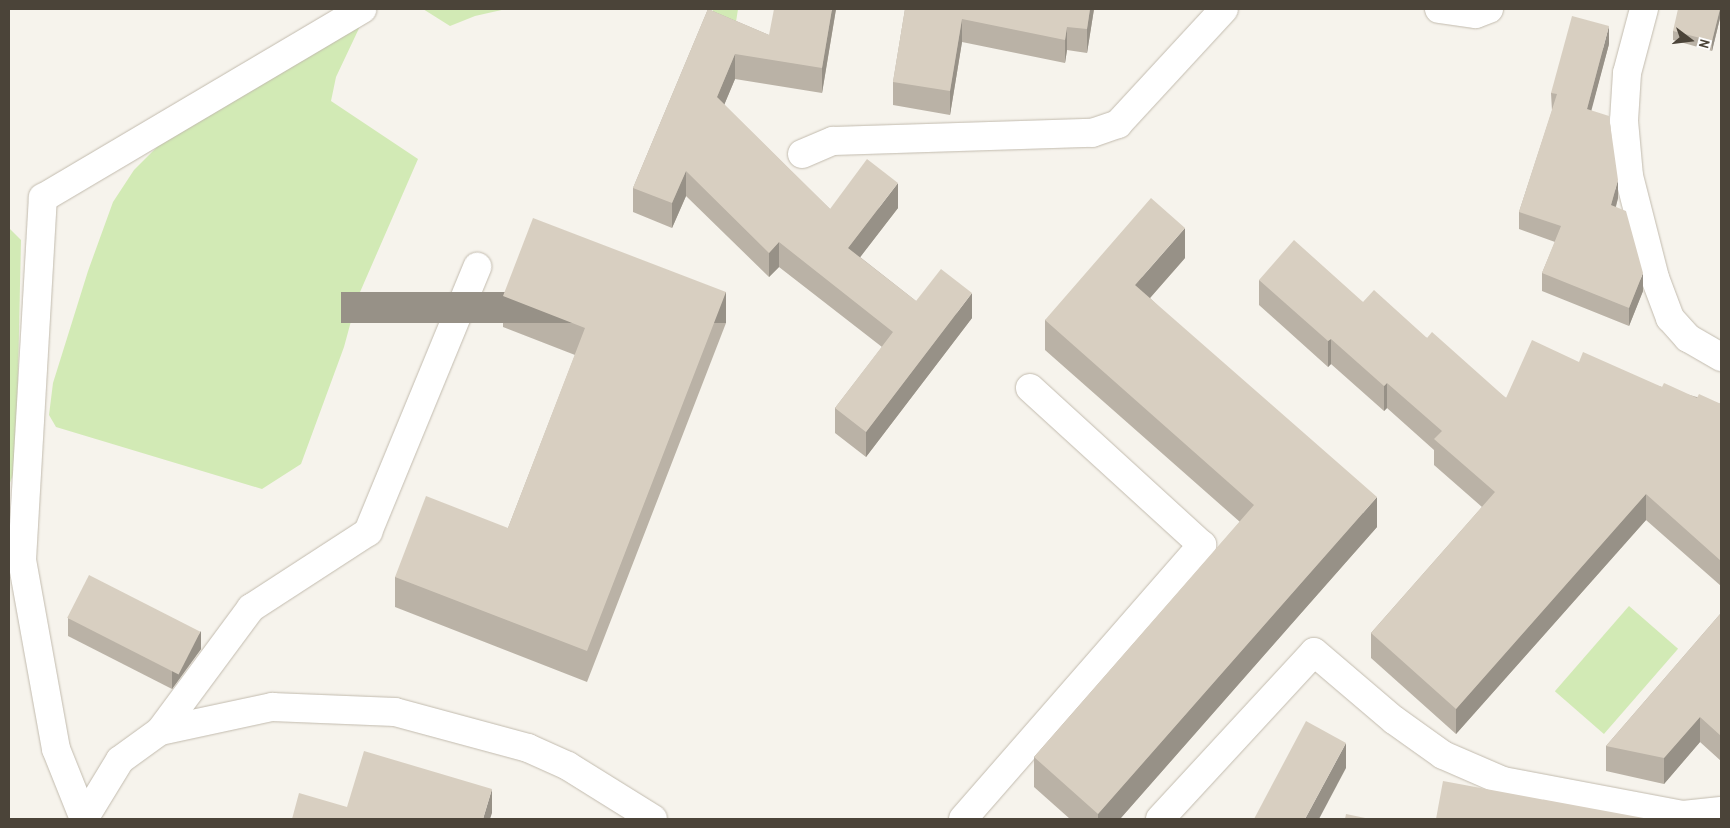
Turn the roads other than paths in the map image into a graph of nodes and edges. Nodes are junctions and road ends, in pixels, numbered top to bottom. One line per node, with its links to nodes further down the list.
1 (362, 9): 12 (street)
2 (1224, 9): 6 (street)
3 (1439, 9): 4 (street)
4 (1488, 9)
5 (1644, 9): 8 (street)
6 (802, 154)
7 (477, 267): 10 (street)
8 (1721, 357)
9 (1030, 388): 14 (street)
10 (160, 731): 12 (street); 13 (street)
11 (1718, 814): 15 (street)
12 (84, 819)
13 (653, 819)
14 (963, 819)
15 (1160, 819)

